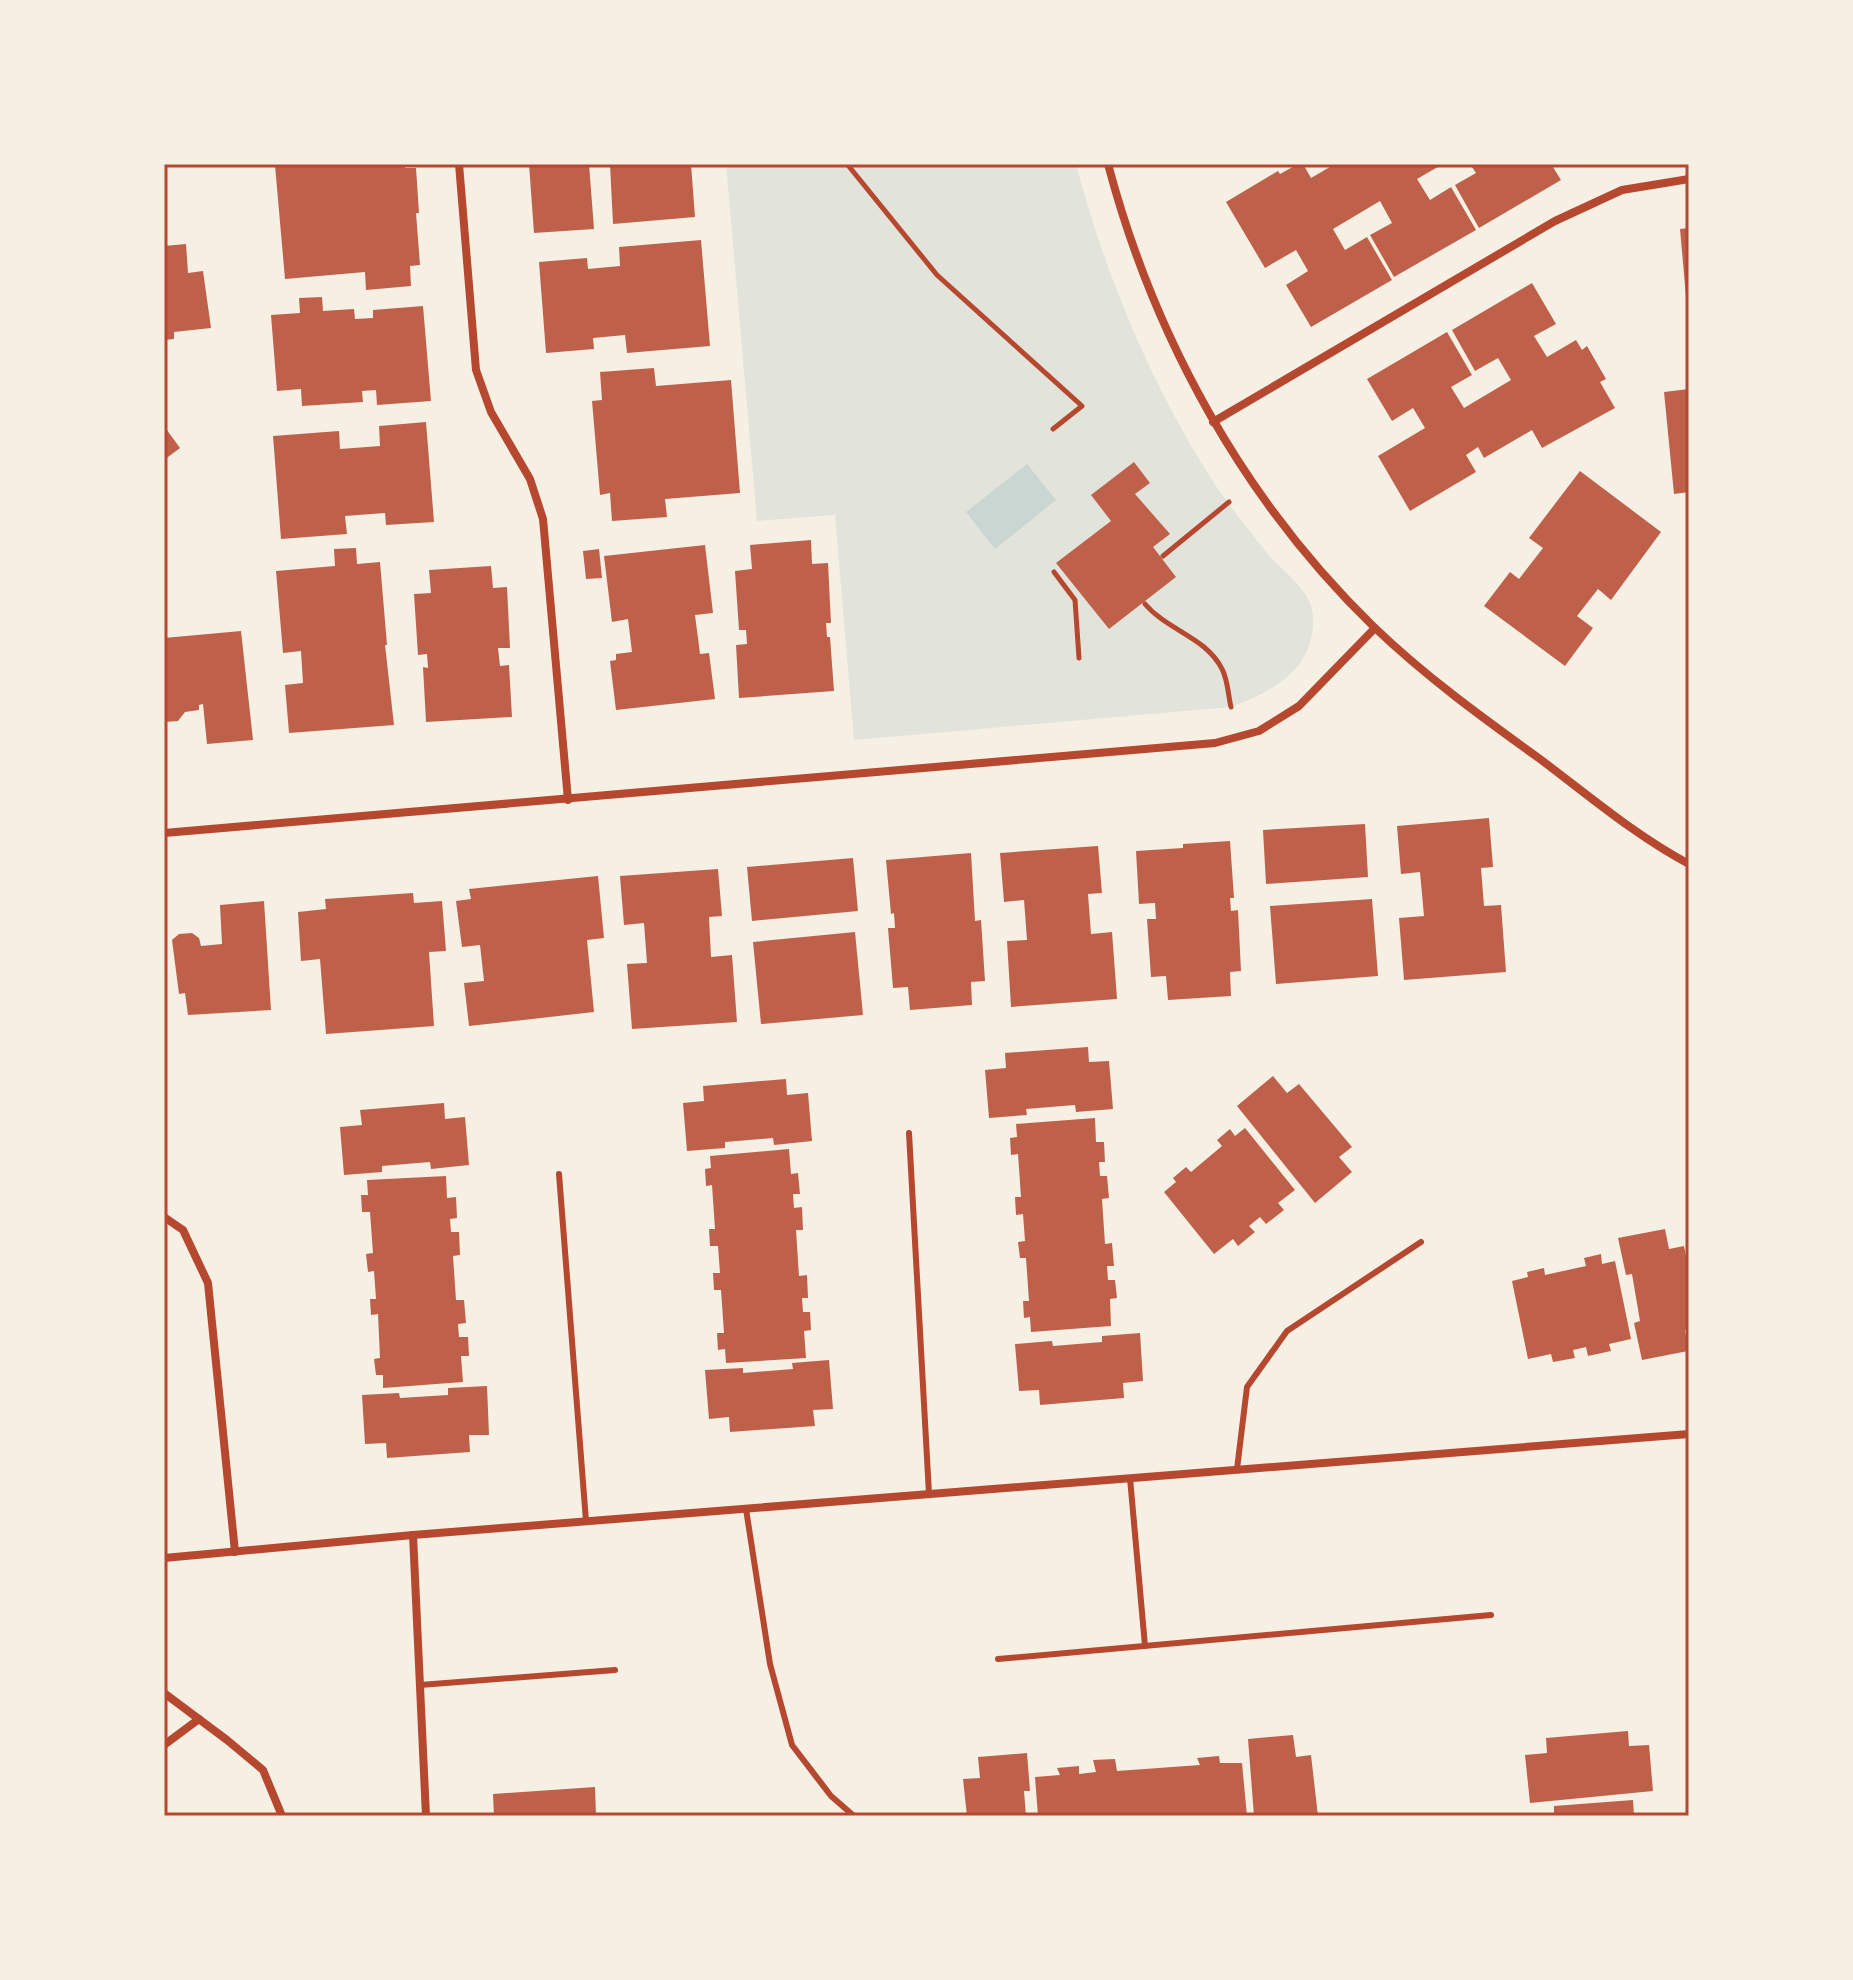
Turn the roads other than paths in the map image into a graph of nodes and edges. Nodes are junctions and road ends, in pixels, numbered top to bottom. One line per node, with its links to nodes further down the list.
1 (459, 164): 6 (street)
2 (1108, 164): 4 (street)
3 (1689, 179): 4 (street)
4 (1213, 422): 5 (street)
5 (1375, 628): 6 (street); 8 (street)
6 (568, 800): 7 (street)
7 (164, 833)
8 (1689, 864)
9 (909, 1133): 16 (lane)
10 (559, 1174): 18 (lane)
11 (164, 1217): 20 (street)
12 (1421, 1242): 14 (lane)
13 (1689, 1434): 14 (street)
14 (1237, 1469): 15 (street)
15 (1130, 1478): 16 (street); 23 (lane)
16 (929, 1494): 17 (street)
17 (746, 1509): 18 (street); 32 (lane)
18 (586, 1521): 19 (street)
19 (413, 1535): 20 (street); 26 (street)
20 (235, 1552): 21 (street)
21 (164, 1558)
22 (1491, 1615): 23 (lane)
23 (1145, 1646): 24 (lane)
24 (998, 1659)
25 (615, 1670): 26 (lane)
26 (420, 1685): 31 (street)
27 (164, 1693): 28 (street)
28 (199, 1719): 29 (street); 30 (street)
29 (164, 1745)
30 (282, 1816)
31 (426, 1816)
32 (854, 1816)

